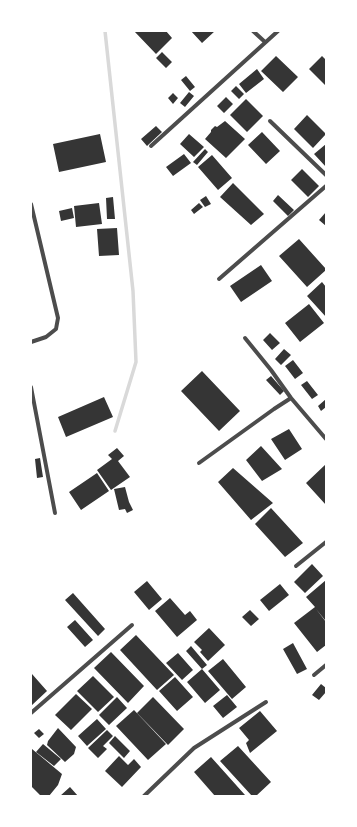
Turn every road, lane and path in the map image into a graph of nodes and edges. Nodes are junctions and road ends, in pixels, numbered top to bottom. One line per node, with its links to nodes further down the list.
1 (253, 31): 3 (street)
2 (278, 31): 3 (street)
3 (265, 42): 5 (street)
4 (270, 121): 6 (street)
5 (151, 146)
6 (326, 175)
7 (326, 186): 9 (street)
8 (31, 204): 11 (street)
9 (219, 279)
10 (245, 338): 13 (street)
11 (31, 342)
12 (31, 387): 16 (street)
13 (291, 398): 14 (street); 15 (street)
14 (326, 440)
15 (199, 463)
16 (54, 513)
17 (326, 542): 18 (street)
18 (296, 566)
19 (132, 625): 23 (street)
20 (326, 665): 21 (street)
21 (314, 675)
22 (266, 702): 24 (street)
23 (31, 713)
24 (144, 796)

